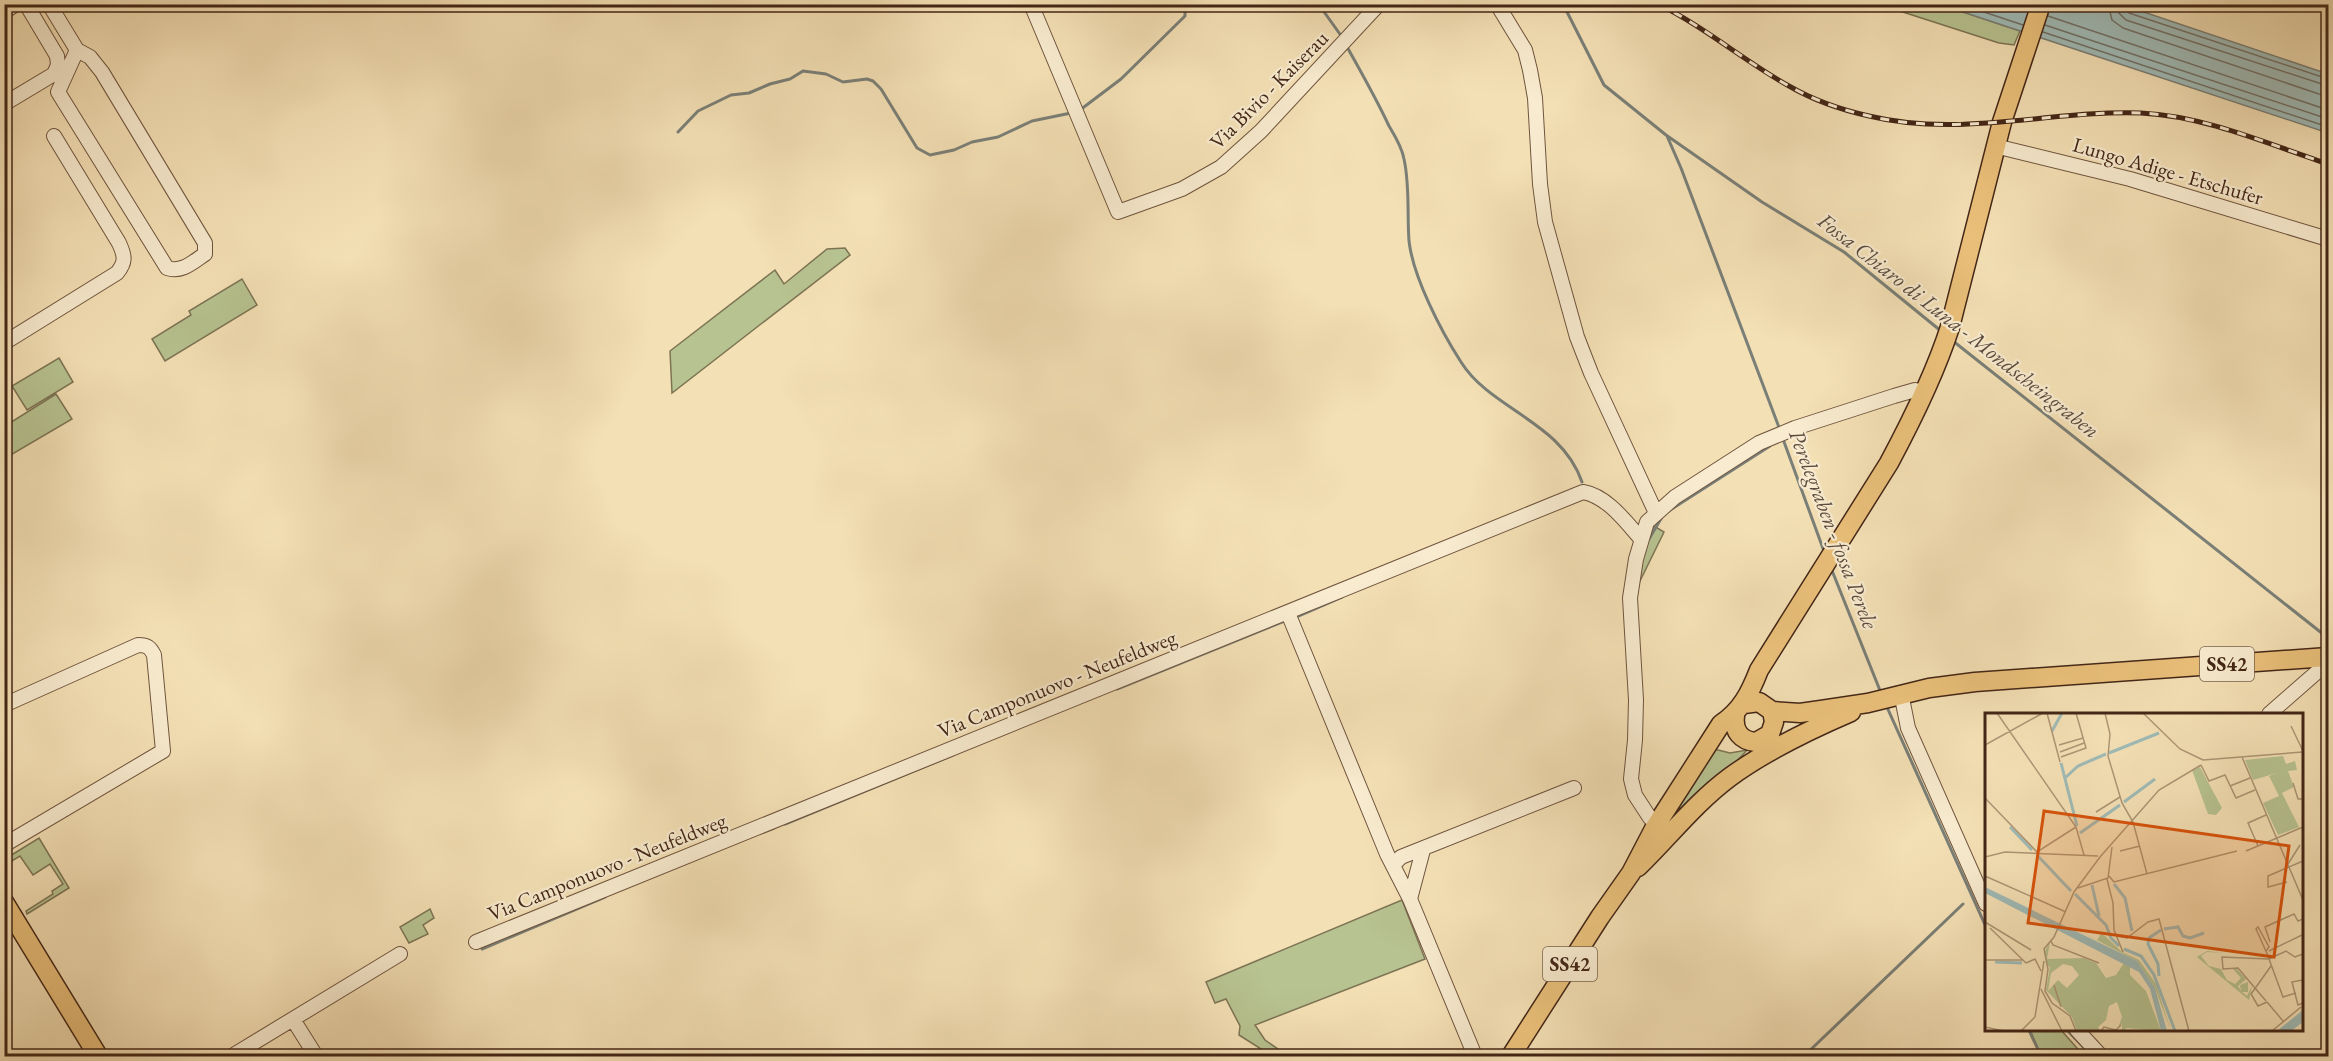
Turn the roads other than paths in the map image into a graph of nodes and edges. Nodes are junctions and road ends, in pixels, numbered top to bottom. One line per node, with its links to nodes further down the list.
1 (16, 4): 8 (street)
2 (26, 4): 10 (street)
3 (50, 4): 9 (street)
4 (1031, 4): 5 (street, Via Bivio - Kaiserau)
5 (1379, 4)
6 (1497, 4): 16 (street)
7 (2041, 4): 12 (main road)
8 (4, 12)
9 (76, 50): 9 (street)
10 (4, 104)
11 (54, 136): 14 (street)
12 (1995, 146): 13 (street, Lungo Adige - Etschufer); 15 (main road)
13 (2328, 239)
14 (4, 343)
15 (1923, 392): 16 (street); 19 (main road)
16 (1656, 513): 17 (street)
17 (1641, 539): 18 (street, Via Camponuovo - Neufeldweg); 30 (street)
18 (1290, 617): 33 (street); 38 (street, Via Camponuovo - Neufeldweg)
19 (1768, 655): 24 (main road); 26 (main road)
20 (2328, 657): 22 (main road, SS42)
21 (2328, 670): 25 (street)
22 (1878, 700): 26 (main road, SS42); 28 (main road, SS42); 37 (street)
23 (4, 705): 31 (street)
24 (1740, 710): 26 (main road, SS42); 27 (main road); 34 (main road, SS42)
25 (2270, 713)
26 (1771, 715): 27 (main road, SS42)
27 (1756, 742): 28 (main road, SS42)
28 (1730, 777): 34 (main road, SS42)
29 (1574, 788): 32 (street)
30 (1650, 818)
31 (4, 845)
32 (1423, 850): 33 (street); 35 (street)
33 (1393, 865): 35 (street)
34 (1631, 873): 46 (main road, SS42)
35 (1410, 899): 45 (street)
36 (4, 902): 42 (main road)
37 (1985, 902)
38 (476, 942)
39 (400, 954): 40 (street)
40 (294, 1021): 43 (street); 44 (street)
41 (2079, 1031): 47 (street)
42 (98, 1056)
43 (232, 1056)
44 (316, 1056)
45 (1475, 1056)
46 (1510, 1056)
47 (2101, 1056)

